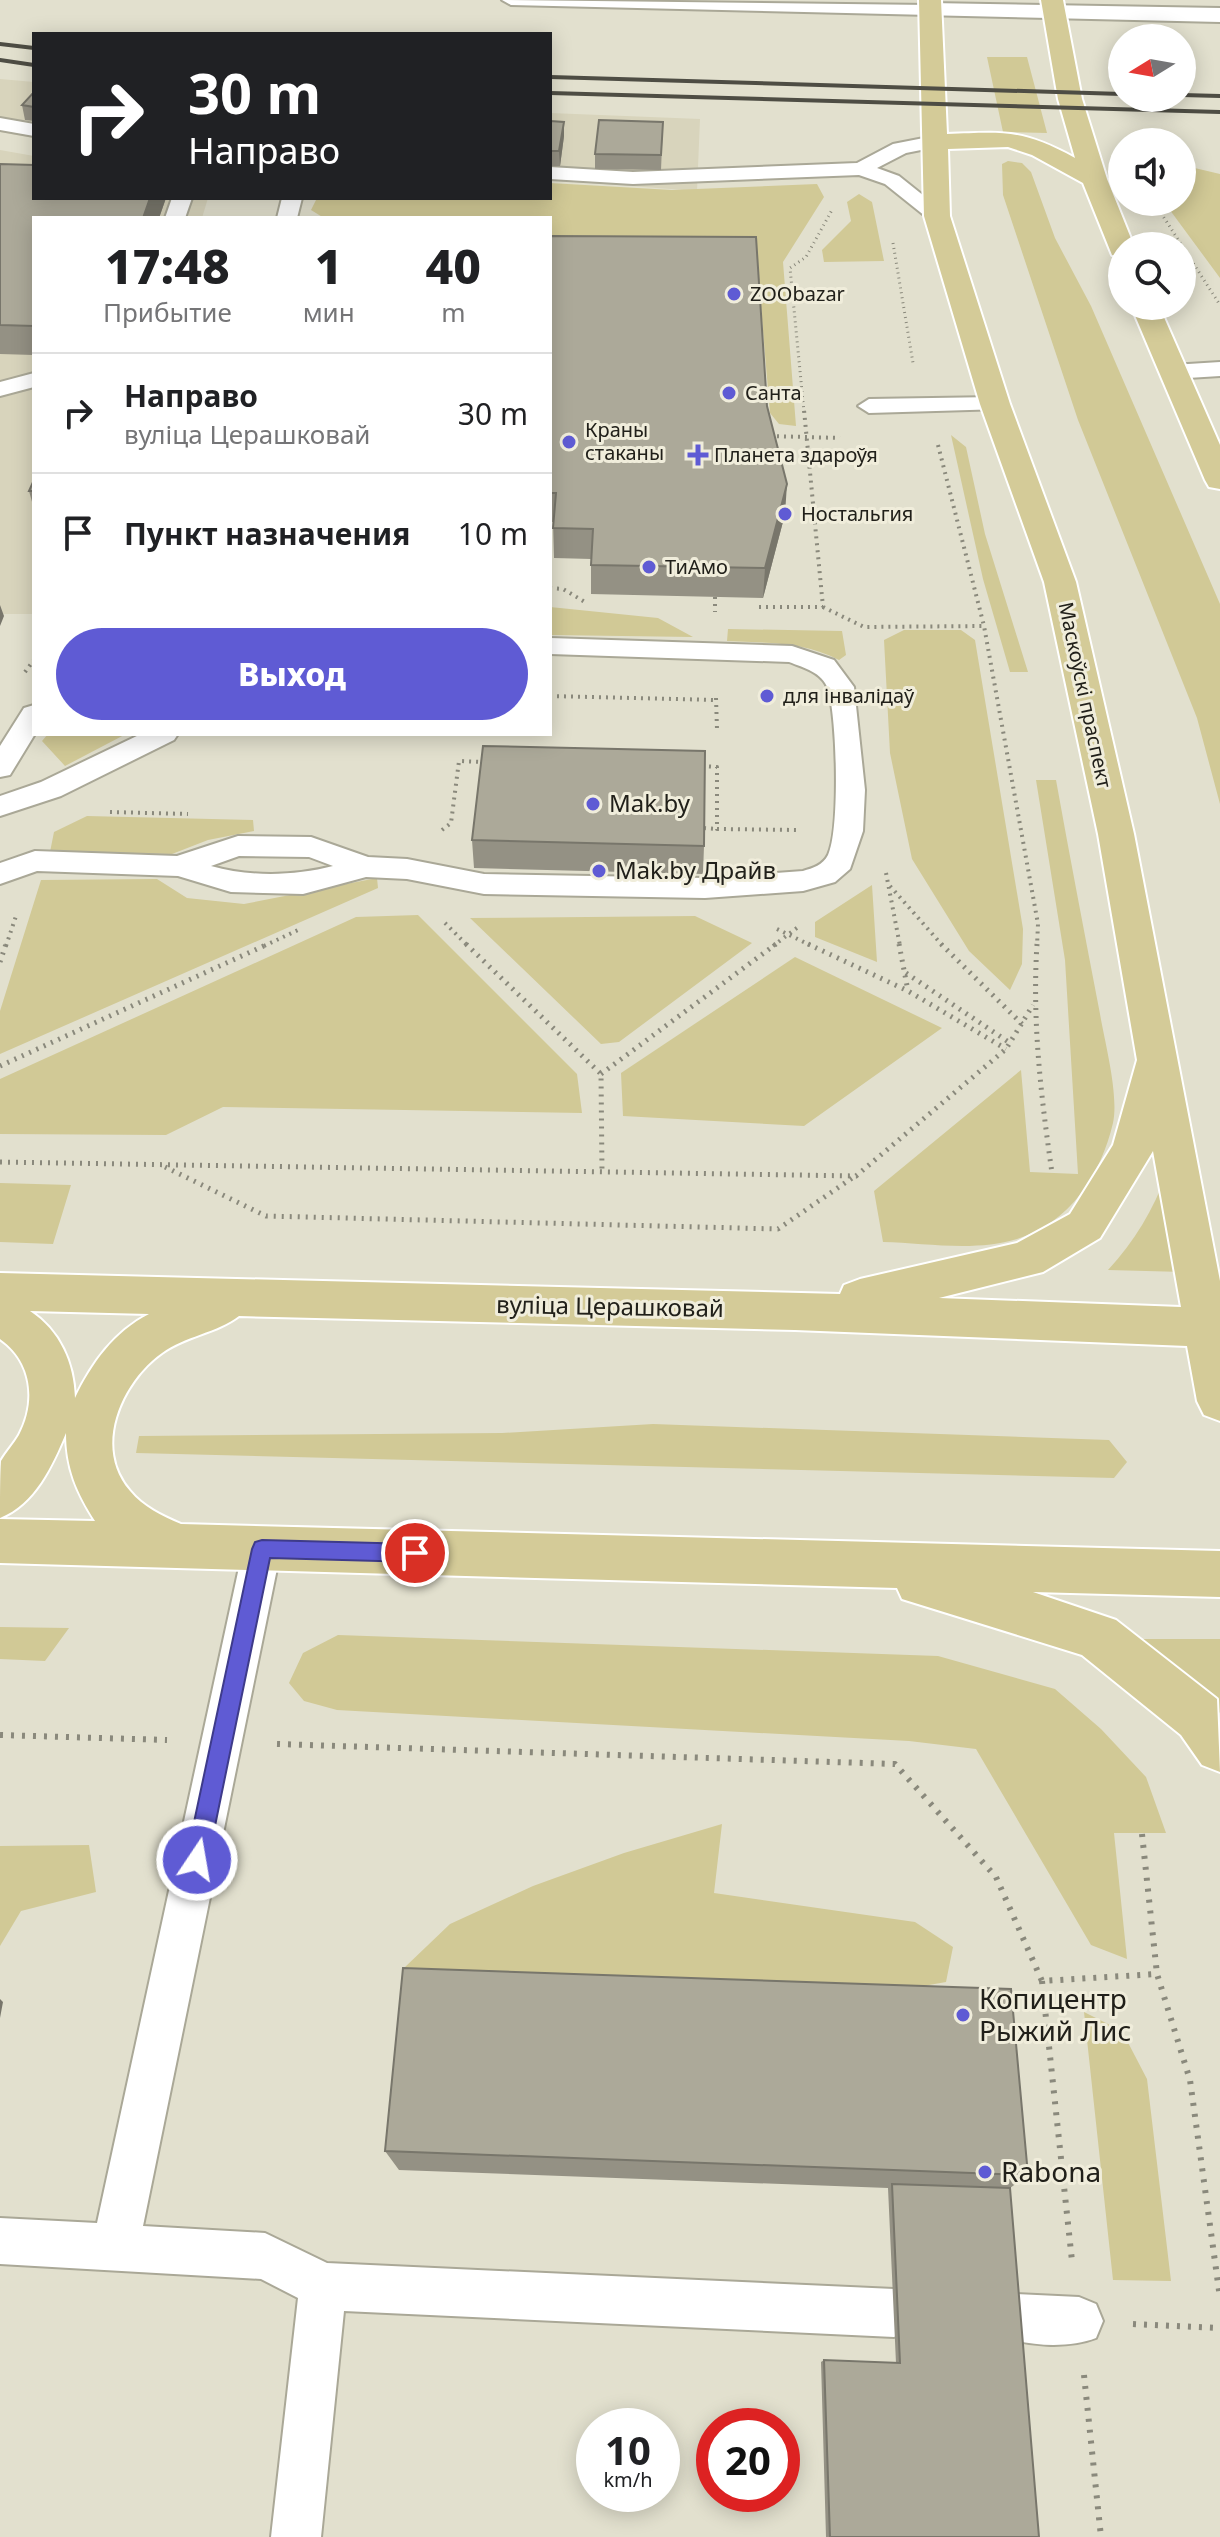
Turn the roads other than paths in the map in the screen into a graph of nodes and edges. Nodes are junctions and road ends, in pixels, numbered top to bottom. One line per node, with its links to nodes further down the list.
1 (511, 0): 2 (lane)
2 (930, 5): 3 (street); 7 (main road, Маскоўскі праспект)
3 (1053, 6): 4 (street); 10 (main road)
4 (1220, 15)
5 (0, 124): 6 (lane)
6 (32, 130)
7 (934, 142): 8 (lane); 10 (main road); 11 (main road, Маскоўскі праспект)
8 (861, 169): 9 (lane); 11 (lane)
9 (552, 173)
10 (1094, 179): 12 (main road)
11 (937, 216): 18 (main road, Маскоўскі праспект)
12 (1115, 232)
13 (1151, 320): 15 (main road)
14 (1220, 369): 15 (lane)
15 (1172, 372): 20 (main road)
16 (32, 381): 17 (lane)
17 (0, 389)
18 (995, 404): 19 (lane); 27 (main road, Маскоўскі праспект)
19 (869, 406)
20 (1220, 480)
21 (552, 646): 26 (lane)
22 (32, 717): 24 (lane)
23 (160, 736): 25 (lane)
24 (0, 768)
25 (0, 806)
26 (0, 874)
27 (1158, 1053): 30 (main road); 32 (main road, Маскоўскі праспект)
28 (0, 1292): 29 (main road, вуліца Церашковай)
29 (238, 1297): 30 (main road, вуліца Церашковай); 36 (main road)
30 (795, 1311): 32 (main road, вуліца Церашковай)
31 (0, 1315): 34 (main road)
32 (1214, 1328): 33 (main road, Маскоўскі праспект)
33 (1220, 1401)
34 (0, 1496)
35 (0, 1541): 36 (main road)
36 (185, 1547): 37 (main road)
37 (262, 1549): 38 (main road); 42 (lane)
38 (843, 1563): 39 (main road); 40 (main road)
39 (1220, 1574)
40 (1220, 1747)
41 (0, 2241): 42 (lane)
42 (116, 2245): 43 (lane)
43 (323, 2286): 44 (lane); 47 (lane)
44 (894, 2313)
45 (1014, 2318): 46 (lane)
46 (1079, 2321)
47 (296, 2537)

